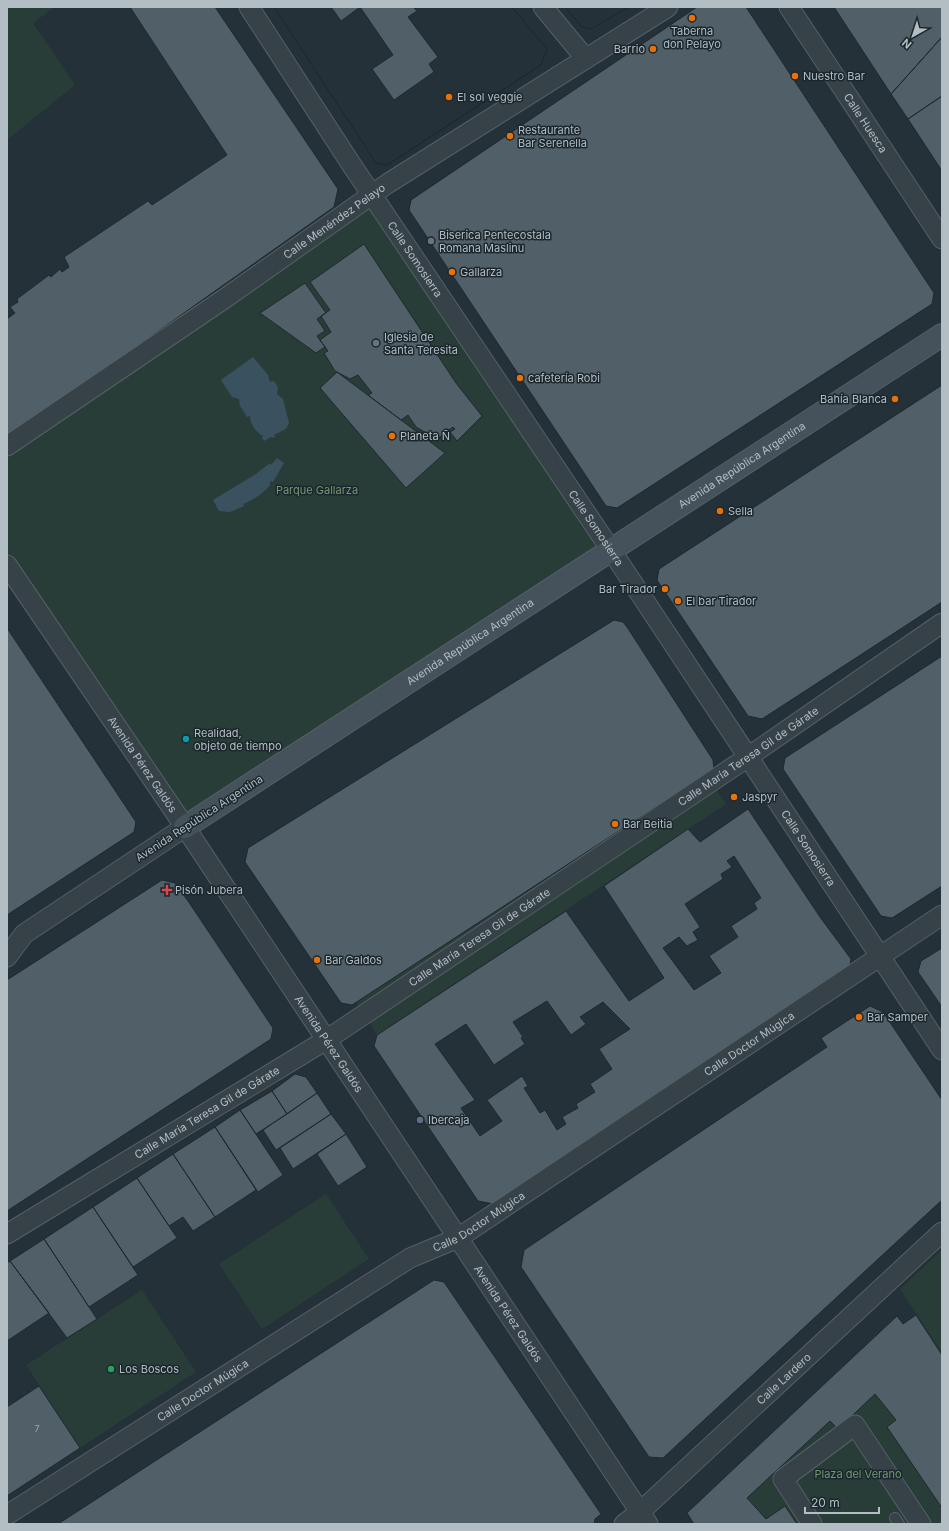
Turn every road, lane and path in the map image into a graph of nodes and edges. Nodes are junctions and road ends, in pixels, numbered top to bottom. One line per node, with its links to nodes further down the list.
1 (249, 7): 6 (street, Calle Somosierra)
2 (543, 7): 5 (street)
3 (668, 7): 5 (street, Calle Menéndez Pelayo)
4 (789, 7): 7 (street, Calle Huesca)
5 (586, 59): 6 (street, Calle Menéndez Pelayo)
6 (372, 195): 9 (street, Calle Menéndez Pelayo); 10 (street, Calle Somosierra)
7 (942, 239)
8 (942, 335): 10 (main road, Avenida República Argentina)
9 (7, 446)
10 (611, 550): 13 (street, Calle Somosierra); 14 (main road, Avenida República Argentina)
11 (7, 566): 14 (street, Avenida Pérez Galdós)
12 (942, 623): 13 (street, Calle María Teresa Gil de Gárate)
13 (748, 757): 17 (street, Calle Somosierra); 18 (street, Calle María Teresa Gil de Gárate)
14 (185, 827): 16 (street, Avenida República Argentina); 18 (street, Avenida Pérez Galdós)
15 (942, 915): 17 (street, Calle Doctor Múgica)
16 (8, 956)
17 (880, 956): 19 (street, Calle Somosierra); 22 (street, Calle Doctor Múgica)
18 (326, 1040): 21 (street, Calle María Teresa Gil de Gárate); 22 (street, Avenida Pérez Galdós)
19 (942, 1050)
20 (942, 1232): 24 (street, Calle Lardero)
21 (7, 1234)
22 (458, 1238): 23 (street, Calle Doctor Múgica); 24 (street, Avenida Pérez Galdós)
23 (7, 1515)
24 (644, 1518): 25 (street, Calle Lardero)
25 (624, 1524)
26 (812, 1524): 27 (street)
27 (921, 1524)

